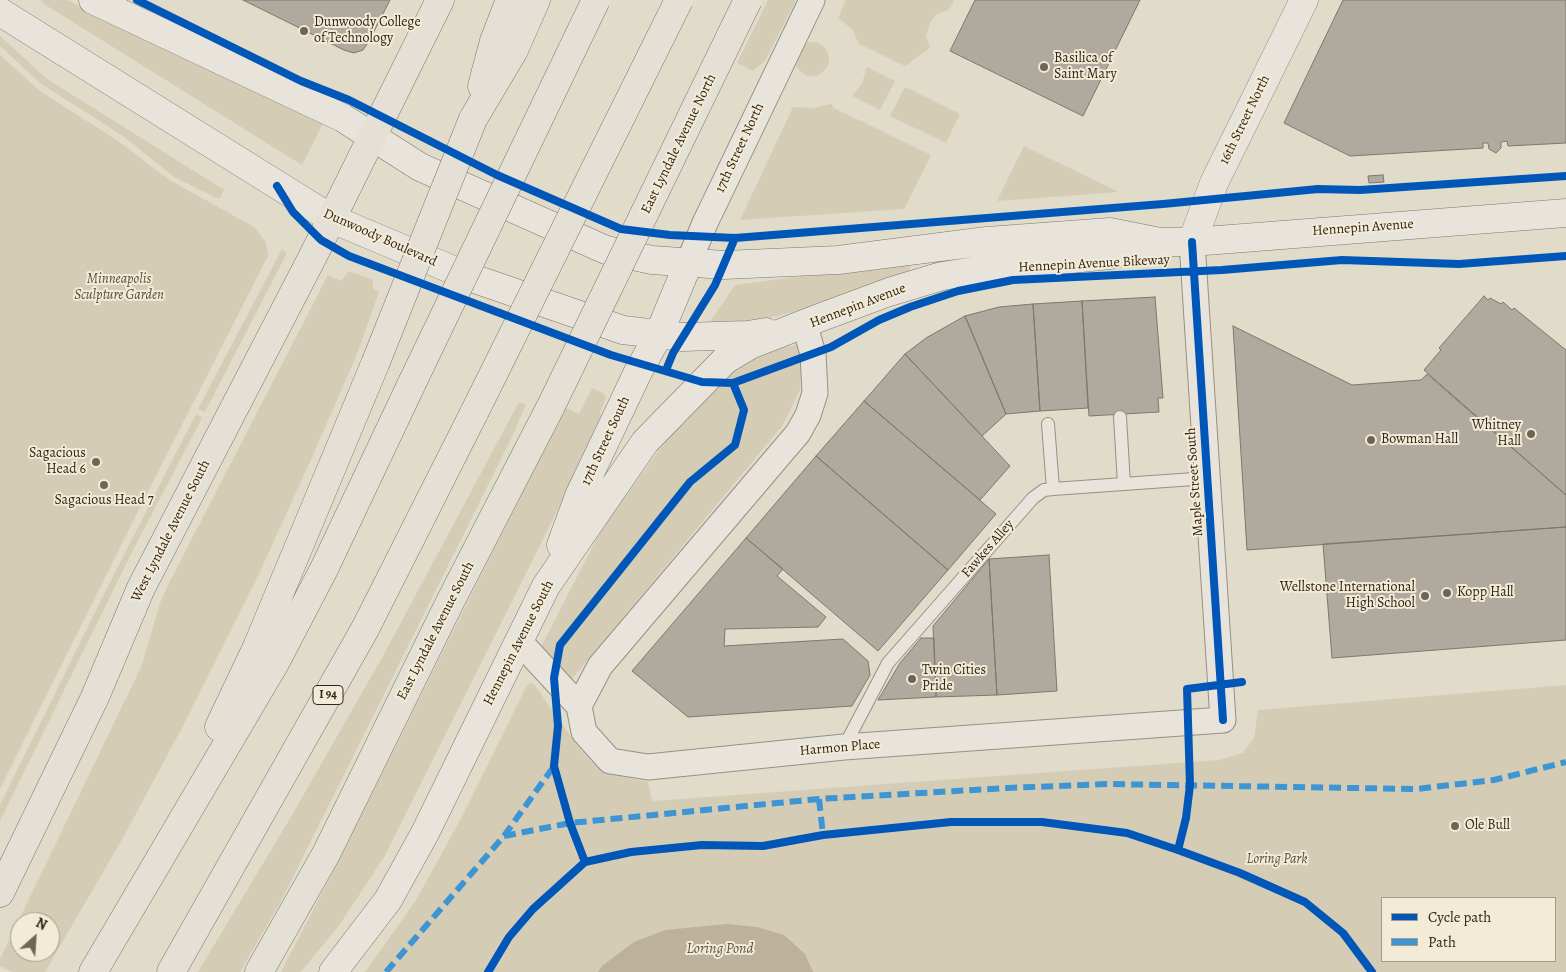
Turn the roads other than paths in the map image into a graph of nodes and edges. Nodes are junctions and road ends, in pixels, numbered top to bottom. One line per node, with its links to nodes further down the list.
1 (93, 0): 12 (main road)
2 (440, 0): 12 (main road, West Lyndale Avenue South)
3 (510, 0): 11 (main road)
4 (536, 0): 11 (main road)
5 (596, 0): 33 (main road, bridge)
6 (679, 0): 35 (main road, I 94, bridge)
7 (748, 0): 18 (main road, East Lyndale Avenue North, bridge)
8 (812, 0): 17 (street, 17th Street North)
9 (1304, 0): 16 (main road, 16th Street North)
10 (0, 12): 14 (main road, Dunwoody Boulevard)
11 (473, 119): 33 (main road, bridge)
12 (372, 138): 14 (main road, West Lyndale Avenue South); 17 (main road)
13 (1566, 213): 16 (main road, Hennepin Avenue)
14 (332, 219): 21 (main road, Dunwoody Boulevard); 32 (main road, West Lyndale Avenue South)
15 (1160, 242): 16 (main road, Hennepin Avenue); 17 (main road, Hennepin Avenue); 20 (main road, Hennepin Avenue)
16 (1192, 242): 24 (street, Maple Street South)
17 (688, 264): 19 (main road, 17th Street North)
18 (609, 287): 36 (main road, East Lyndale Avenue South, bridge)
19 (674, 299): 21 (main road, 17th Street South)
20 (804, 326): 21 (main road, Dunwoody Boulevard); 27 (main road, Hennepin Avenue South); 29 (street, Hennepin Avenue)
21 (659, 334): 27 (main road, 17th Street South)
22 (1120, 417): 25 (lane)
23 (1048, 424): 26 (lane)
24 (1208, 478): 25 (lane, Fawkes Alley); 30 (street, Maple Street South)
25 (1124, 484): 26 (lane, Fawkes Alley)
26 (1053, 489): 31 (lane, Fawkes Alley)
27 (546, 586): 28 (main road, Hennepin Avenue South)
28 (519, 641): 29 (street); 37 (main road, Hennepin Avenue South)
29 (579, 706): 31 (street, Harmon Place)
30 (1223, 720): 31 (street, Harmon Place)
31 (844, 747)
32 (0, 893)
33 (125, 919): 34 (main road)
34 (94, 972)
35 (171, 972)
36 (259, 972)
37 (333, 972)

